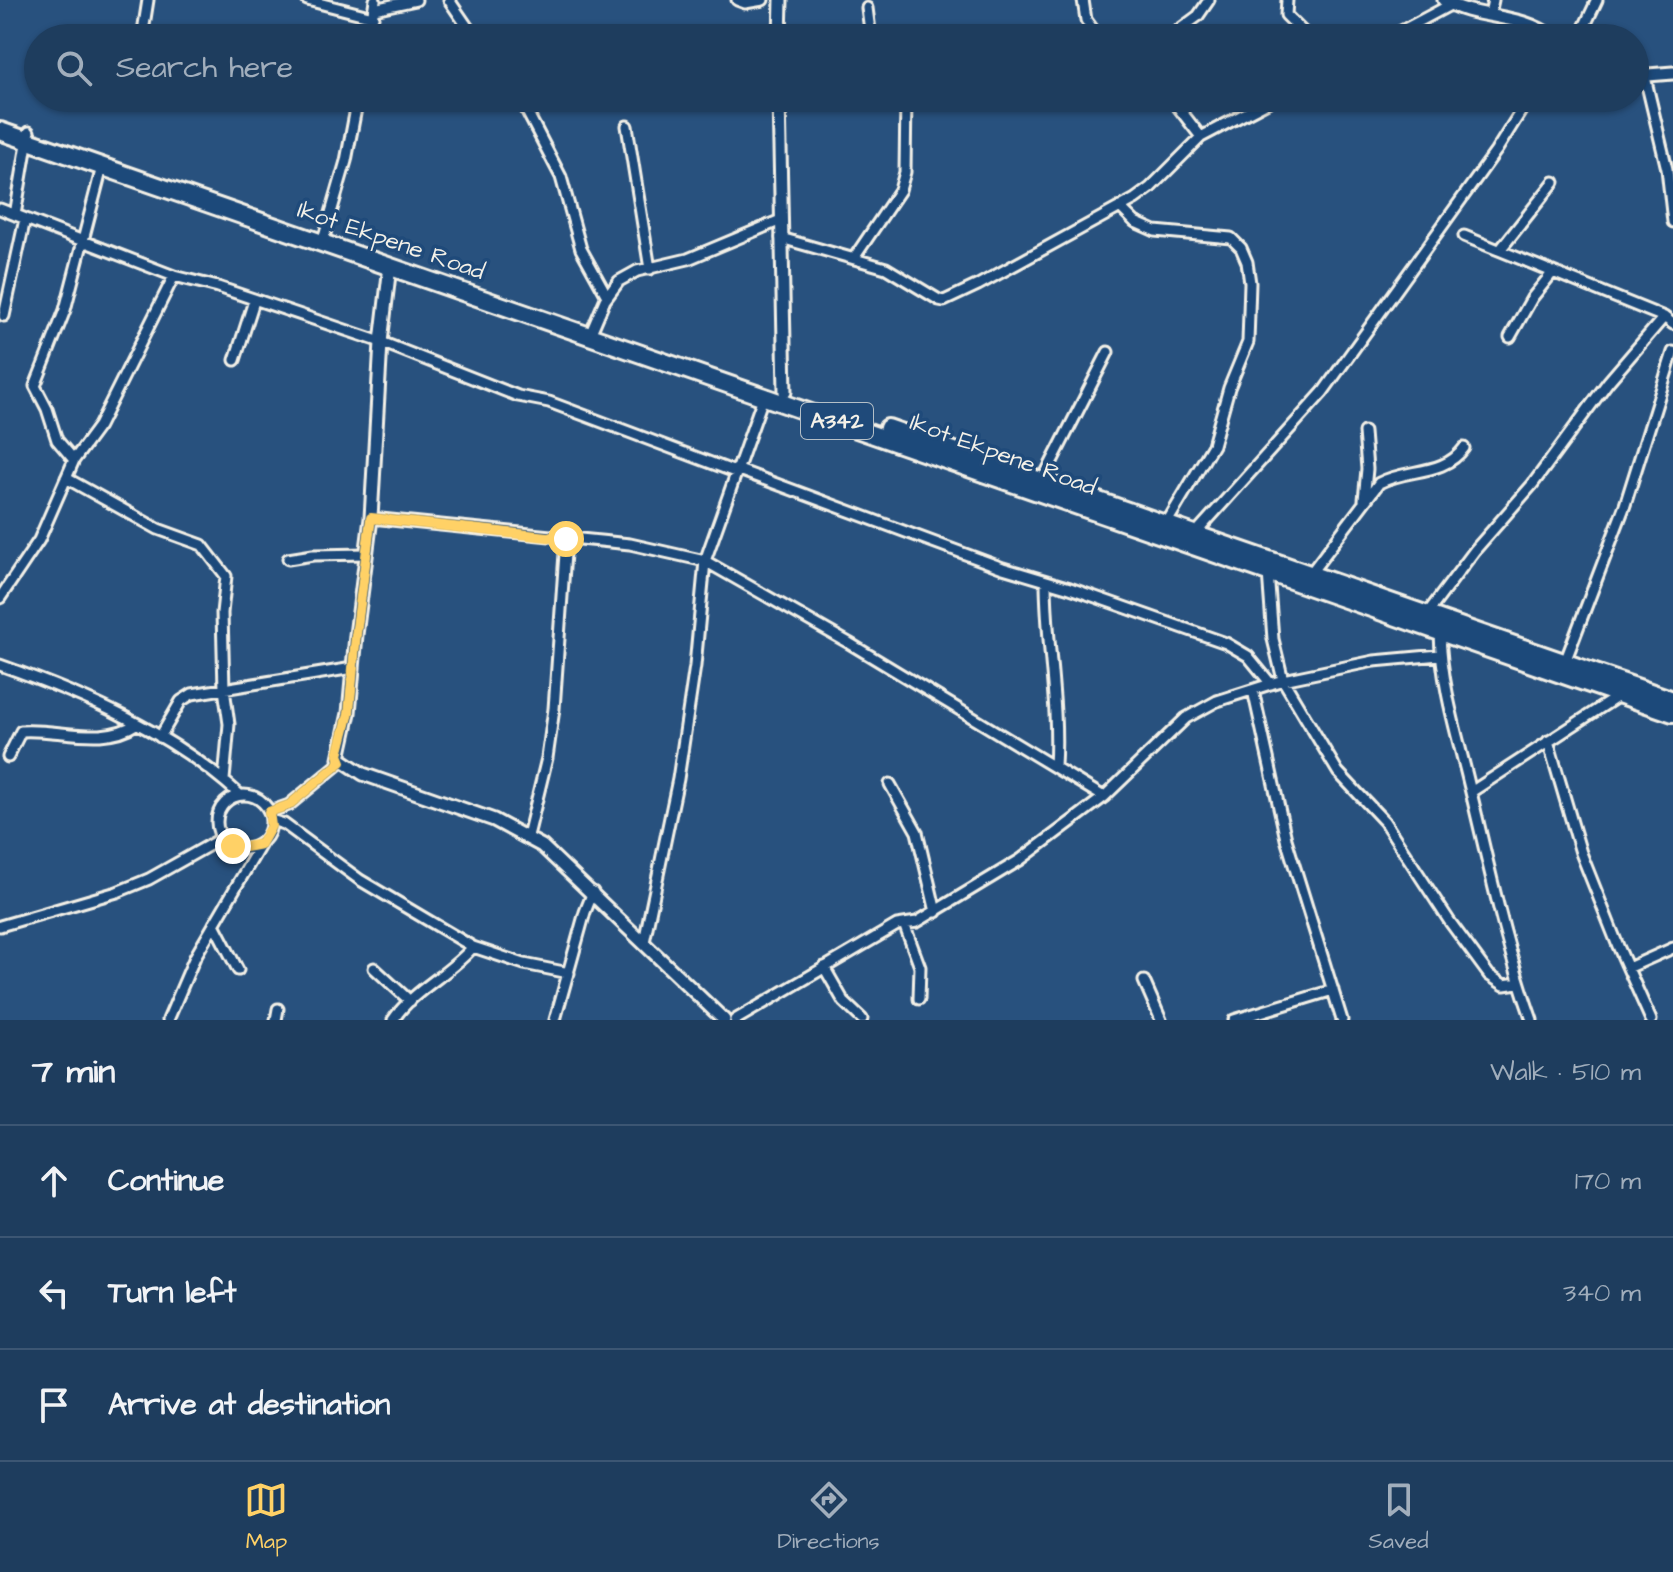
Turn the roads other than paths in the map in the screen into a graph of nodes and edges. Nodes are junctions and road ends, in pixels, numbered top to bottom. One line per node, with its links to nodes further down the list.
1 (148, 0): 17 (street)
2 (307, 0): 15 (street)
3 (416, 0): 15 (street)
4 (449, 0): 18 (street)
5 (737, 0): 6 (street)
6 (763, 0)
7 (781, 0): 19 (street)
8 (1083, 0): 21 (street)
9 (1209, 0): 22 (street)
10 (1287, 0): 23 (street)
11 (1493, 0): 16 (street)
12 (1597, 0): 26 (street)
13 (1447, 2): 16 (street); 24 (street)
14 (867, 8): 20 (street)
15 (374, 9)
16 (1490, 14): 25 (street)
17 (144, 24)
18 (465, 24)
19 (780, 24)
20 (869, 24)
21 (1089, 24)
22 (1187, 24)
23 (1295, 24)
24 (1411, 24)
25 (1528, 24)
26 (1586, 24)
27 (1673, 73): 28 (street)
28 (1649, 75)
29 (1649, 107): 48 (street)
30 (355, 112): 51 (street)
31 (527, 112): 59 (street)
32 (779, 112): 47 (street)
33 (906, 112): 54 (street)
34 (1182, 112): 41 (street)
35 (1248, 112): 41 (street)
36 (1520, 112): 81 (street)
37 (0, 122): 40 (highway, Ikot Ekpene Road / A342)
38 (627, 126): 56 (street)
39 (0, 131): 40 (highway, Ikot Ekpene Road / A342)
40 (28, 136): 42 (highway, Ikot Ekpene Road / A342); 46 (street); 51 (highway, Ikot Ekpene Road / A342)
41 (1201, 137): 44 (street)
42 (102, 167): 51 (highway, Ikot Ekpene Road / A342); 52 (street)
43 (1554, 182): 53 (street)
44 (1120, 207): 54 (street); 80 (street)
45 (0, 209): 46 (street)
46 (20, 217): 52 (street); 61 (street)
47 (781, 220): 50 (street); 56 (street)
48 (1673, 222)
49 (1464, 236): 53 (street)
50 (781, 238): 54 (street); 70 (street)
51 (324, 239): 55 (highway, Ikot Ekpene Road / A342); 64 (highway, Ikot Ekpene Road / A342)
52 (84, 242): 58 (street); 74 (street)
53 (1500, 250): 57 (street)
54 (854, 258)
55 (390, 266): 64 (highway, Ikot Ekpene Road / A342); 66 (street)
56 (650, 269): 59 (street)
57 (1553, 272): 62 (street); 65 (street)
58 (174, 276): 60 (street); 74 (street)
59 (607, 296): 64 (street)
60 (254, 301): 66 (street); 69 (street)
61 (4, 316)
62 (1664, 317): 63 (street); 90 (street)
63 (1673, 324)
64 (593, 332): 70 (highway, Ikot Ekpene Road / A342); 71 (highway, Ikot Ekpene Road / A342)
65 (1510, 337)
66 (381, 342): 75 (street); 79 (street)
67 (1108, 352): 77 (street)
68 (1673, 352): 93 (street)
69 (235, 360)
70 (785, 392): 77 (highway, Ikot Ekpene Road / A342)
71 (764, 395): 75 (street); 86 (highway, Ikot Ekpene Road / A342)
72 (1364, 432): 78 (street)
73 (1464, 448): 78 (street)
74 (74, 460): 76 (street)
75 (736, 470): 85 (street); 88 (street)
76 (66, 478): 89 (street); 98 (street)
77 (1042, 481): 80 (highway, Ikot Ekpene Road / A342)
78 (1364, 502): 87 (street)
79 (371, 518): 82 (street); 83 (street)
80 (1166, 524): 81 (highway, Ikot Ekpene Road / A342)
81 (1195, 534): 87 (highway, Ikot Ekpene Road / A342)
82 (566, 539): 85 (street); 115 (street)
83 (367, 554): 84 (street); 95 (street)
84 (288, 559)
85 (705, 561): 108 (street); 123 (street)
86 (1268, 572): 91 (highway, Ikot Ekpene Road / A342); 96 (street)
87 (1310, 574): 90 (highway, Ikot Ekpene Road / A342)
88 (1046, 581): 97 (street); 108 (street)
89 (0, 598)
90 (1427, 614): 93 (highway, Ikot Ekpene Road / A342)
91 (1440, 632): 92 (street); 100 (highway, Ikot Ekpene Road / A342)
92 (1440, 655): 96 (street); 111 (street)
93 (1565, 662): 101 (highway, Ikot Ekpene Road / A342)
94 (0, 665): 103 (street)
95 (353, 668): 98 (street); 107 (street)
96 (1283, 680): 97 (street); 132 (street)
97 (1271, 684): 99 (street)
98 (224, 689): 104 (street); 109 (street)
99 (1253, 690): 113 (street); 133 (street)
100 (1620, 695): 102 (highway, Ikot Ekpene Road / A342); 105 (street)
101 (1673, 700)
102 (1673, 713)
103 (136, 724): 104 (street); 106 (street)
104 (160, 737): 109 (street)
105 (1548, 741): 111 (street); 128 (street)
106 (8, 757)
107 (341, 762): 114 (street); 115 (street)
108 (1055, 766): 113 (street)
109 (224, 780): 112 (street)
110 (890, 784): 119 (street)
111 (1471, 792): 132 (street)
112 (240, 795): 114 (street); 116 (street)
113 (1104, 797): 119 (street)
114 (270, 816): 117 (street); 124 (street)
115 (528, 836): 118 (street)
116 (222, 838): 117 (street); 122 (street)
117 (261, 844): 120 (street)
118 (593, 892): 123 (street); 130 (street)
119 (936, 912): 121 (street)
120 (214, 924): 129 (street); 139 (street)
121 (904, 924): 126 (street); 134 (street)
122 (0, 926)
123 (644, 942): 137 (street)
124 (473, 947): 130 (street); 135 (street)
125 (1673, 948): 128 (street)
126 (824, 967): 138 (street); 143 (street)
127 (374, 968): 135 (street)
128 (1628, 968): 148 (street)
129 (238, 970)
130 (569, 973): 142 (street)
131 (1144, 981): 144 (street)
132 (1518, 983): 147 (street)
133 (1333, 990): 145 (street); 146 (street)
134 (919, 999)
135 (410, 1001): 141 (street)
136 (278, 1009): 140 (street)
137 (720, 1019)
138 (862, 1019)
139 (168, 1020)
140 (276, 1020)
141 (393, 1020)
142 (555, 1020)
143 (735, 1020)
144 (1161, 1020)
145 (1234, 1020)
146 (1342, 1020)
147 (1532, 1020)
148 (1651, 1020)

